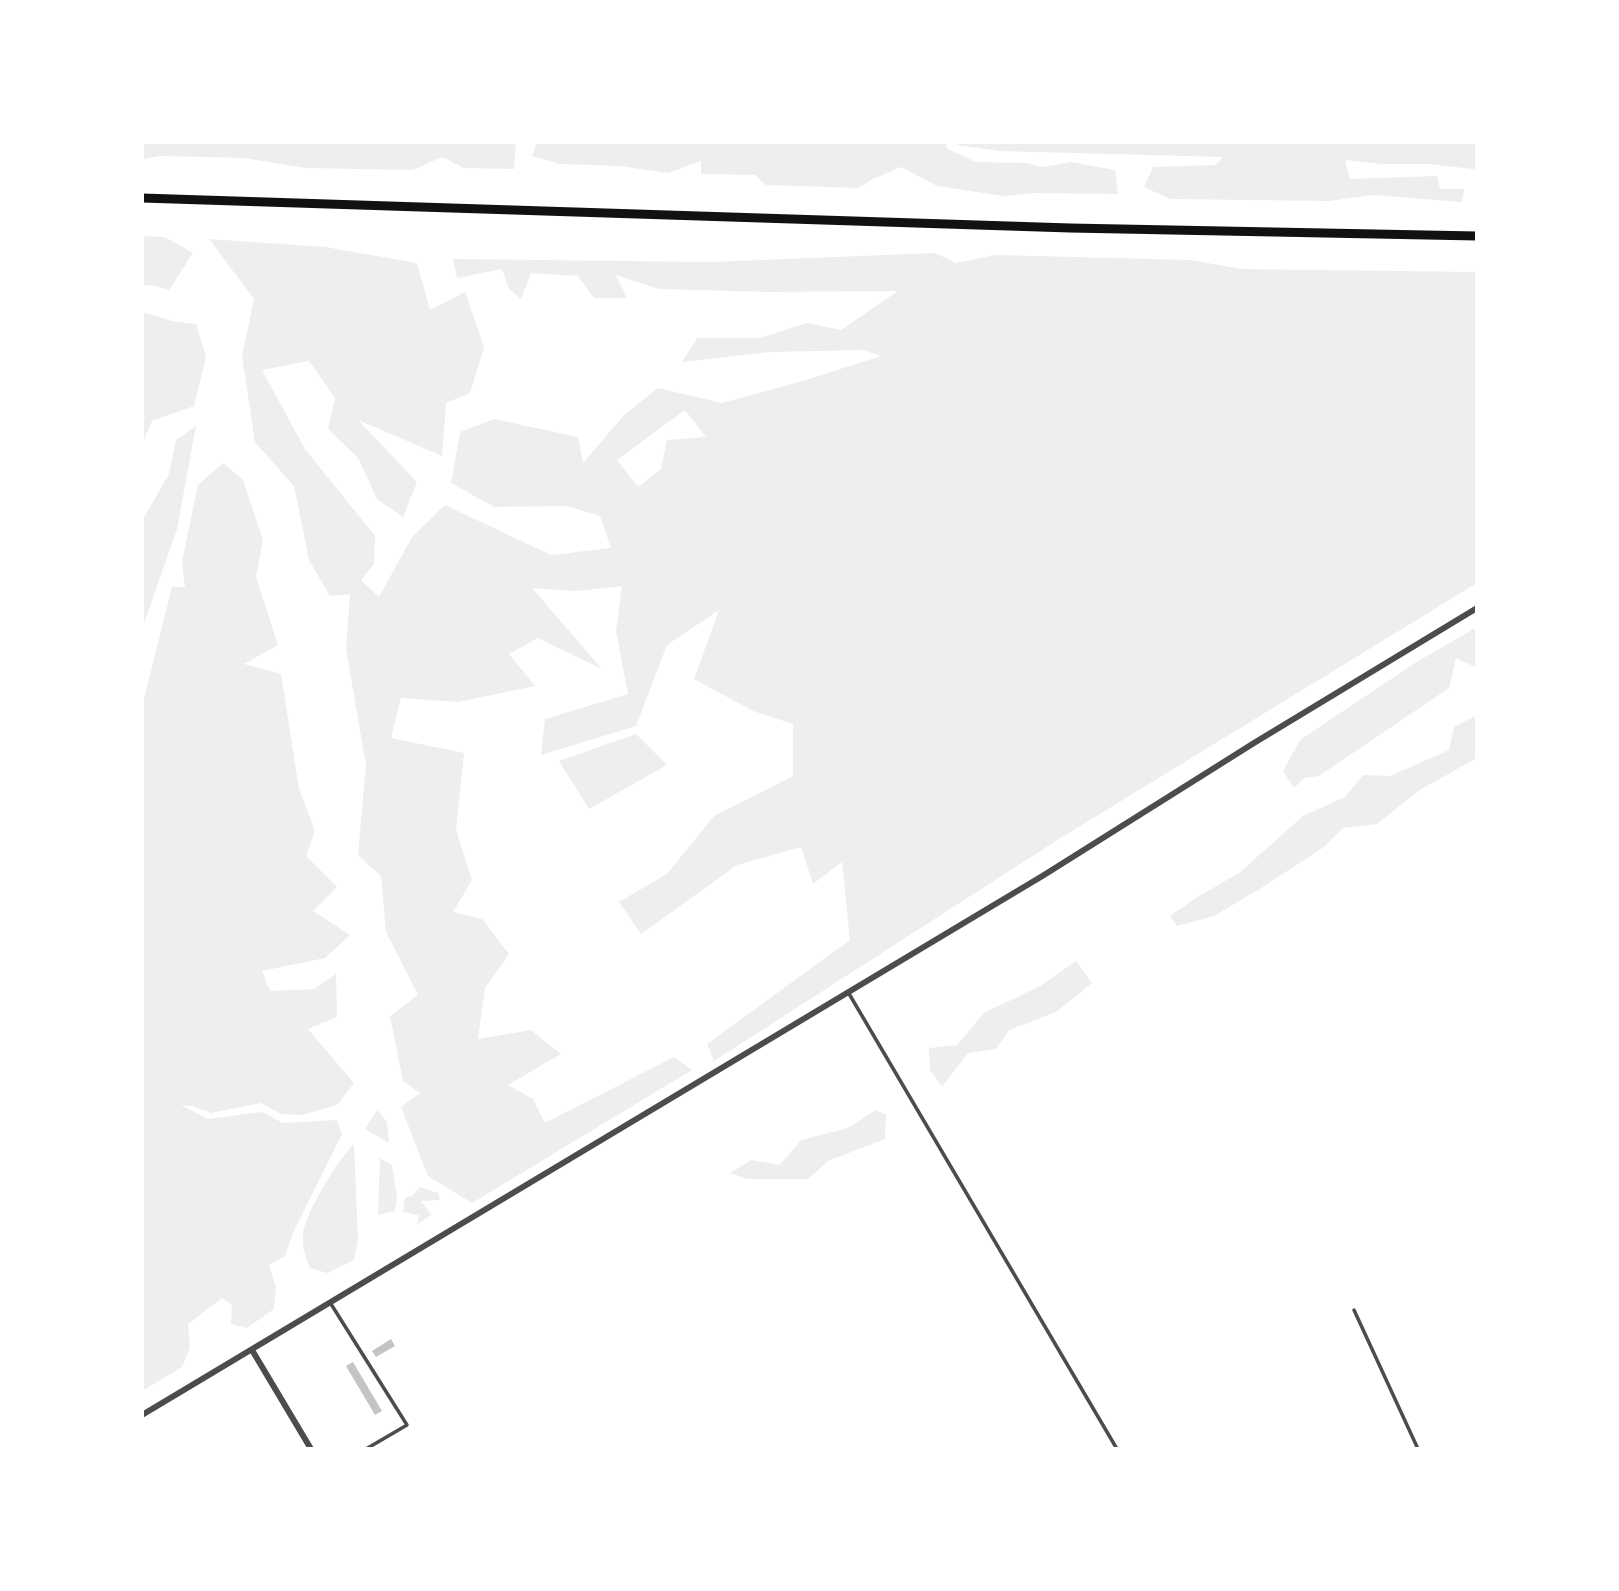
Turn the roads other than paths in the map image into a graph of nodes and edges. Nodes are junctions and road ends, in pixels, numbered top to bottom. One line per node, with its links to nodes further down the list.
1 (142, 198): 2 (main road)
2 (1477, 236)
3 (1477, 608): 4 (street)
4 (848, 992): 5 (street); 11 (lane)
5 (330, 1302): 7 (street); 10 (lane)
6 (1354, 1310): 12 (lane)
7 (252, 1350): 8 (street); 9 (street)
8 (142, 1415)
9 (311, 1449)
10 (366, 1449)
11 (1117, 1449)
12 (1418, 1449)

